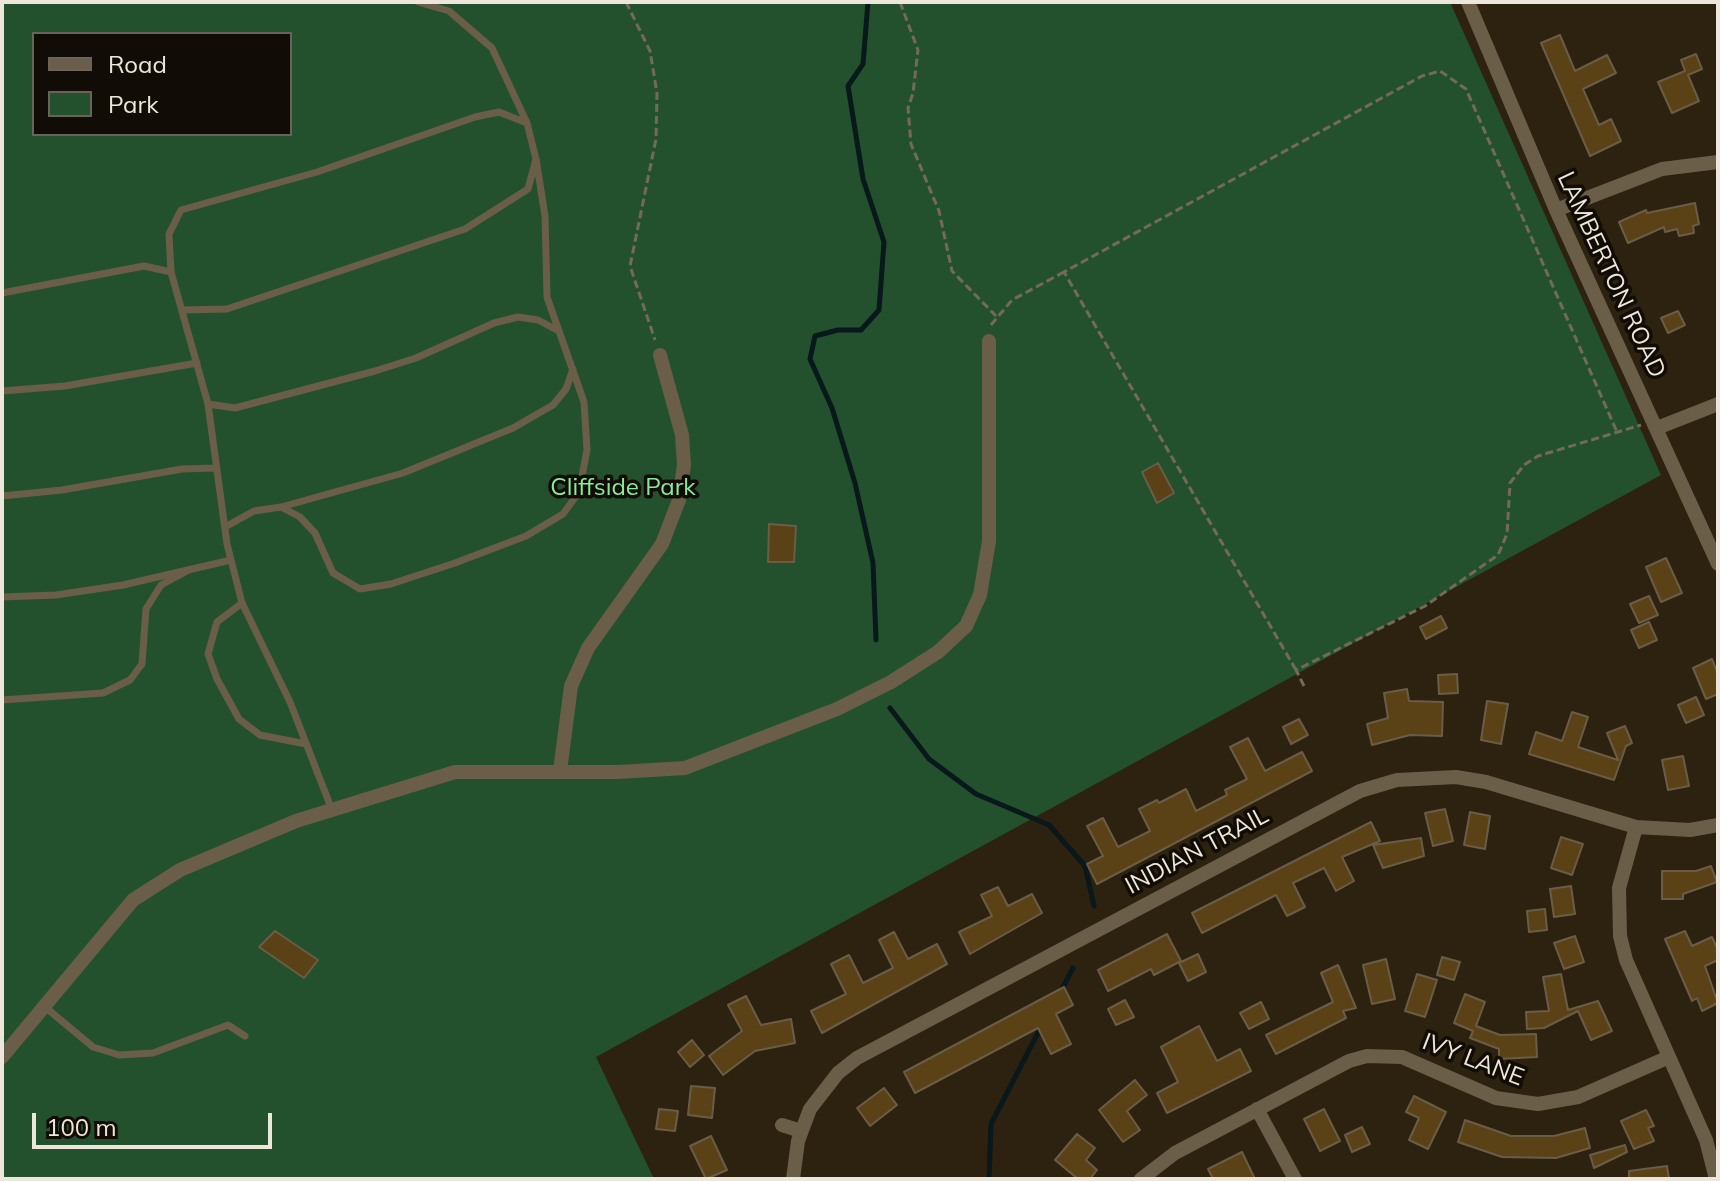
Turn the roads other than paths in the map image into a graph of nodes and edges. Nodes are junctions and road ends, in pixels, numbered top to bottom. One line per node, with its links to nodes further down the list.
1 (418, 2): 3 (lane)
2 (1468, 2): 6 (street, LAMBERTON ROAD)
3 (527, 123): 4 (lane); 7 (lane)
4 (536, 159): 9 (lane); 10 (lane)
5 (1718, 162): 6 (street)
6 (1556, 210): 18 (street, LAMBERTON ROAD)
7 (171, 272): 8 (lane); 9 (lane)
8 (2, 293)
9 (183, 310): 13 (lane)
10 (557, 330): 14 (lane); 16 (lane)
11 (989, 341): 30 (street)
12 (660, 355): 30 (street)
13 (197, 363): 15 (lane); 16 (lane)
14 (573, 367): 21 (lane); 21 (lane)
15 (2, 391)
16 (208, 404): 19 (lane)
17 (1718, 404): 18 (street)
18 (1656, 425): 24 (street, LAMBERTON ROAD)
19 (216, 468): 20 (lane); 22 (lane)
20 (2, 496)
21 (281, 507): 22 (lane)
22 (225, 527): 23 (lane)
23 (231, 560): 25 (lane); 27 (lane)
24 (1718, 564)
25 (187, 571): 26 (lane); 28 (lane)
26 (2, 597)
27 (242, 603): 29 (lane); 29 (lane)
28 (2, 700)
29 (306, 744): 31 (lane)
30 (560, 771): 31 (street)
31 (332, 810): 34 (street)
32 (1718, 825): 33 (street, INDIAN TRAIL)
33 (1636, 827): 37 (street); 40 (street, INDIAN TRAIL)
34 (45, 1007): 35 (lane); 36 (street)
35 (245, 1036)
36 (2, 1057)
37 (1669, 1057): 38 (street, IVY LANE); 44 (street)
38 (1257, 1109): 42 (street, IVY LANE); 43 (street)
39 (782, 1125): 40 (street)
40 (801, 1131): 41 (street, INDIAN TRAIL)
41 (793, 1179)
42 (1141, 1179)
43 (1295, 1179)
44 (1716, 1179)

